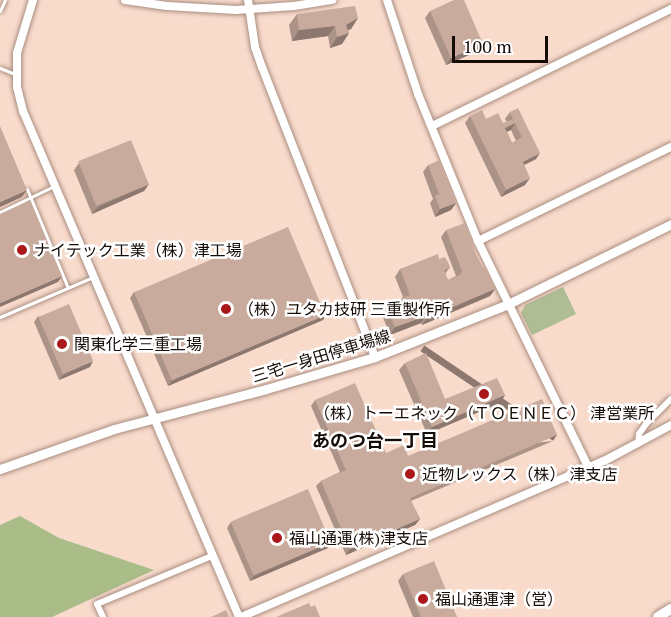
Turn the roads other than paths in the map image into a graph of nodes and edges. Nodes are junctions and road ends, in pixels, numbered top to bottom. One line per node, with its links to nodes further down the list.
1 (4, 0): 9 (lane)
2 (33, 0): 11 (street)
3 (125, 0): 8 (street)
4 (248, 0): 8 (street)
5 (333, 0): 8 (street)
6 (387, 0): 12 (street)
7 (671, 9): 12 (street)
8 (248, 10): 24 (street)
9 (0, 11)
10 (0, 68): 11 (lane)
11 (17, 75): 14 (street)
12 (432, 126): 19 (street)
13 (671, 147): 19 (street)
14 (54, 186): 16 (lane); 20 (street)
15 (26, 187): 16 (lane)
16 (30, 197): 17 (lane); 21 (lane)
17 (0, 212)
18 (671, 224): 22 (main road, 三宅一身田停車場線)
19 (478, 241): 22 (street)
20 (93, 277): 21 (lane); 26 (street)
21 (68, 288): 23 (lane)
22 (508, 304): 24 (main road, 三宅一身田停車場線); 29 (street)
23 (0, 317)
24 (375, 357): 26 (main road, 三宅一身田停車場線)
25 (671, 399): 28 (street)
26 (154, 418): 30 (main road, 三宅一身田停車場線); 31 (street)
27 (671, 425): 28 (street)
28 (638, 444): 29 (street)
29 (588, 467): 34 (street)
30 (0, 469)
31 (212, 556): 33 (street); 34 (street)
32 (671, 609): 35 (highway)
33 (103, 617)
34 (240, 617)
35 (658, 617)

